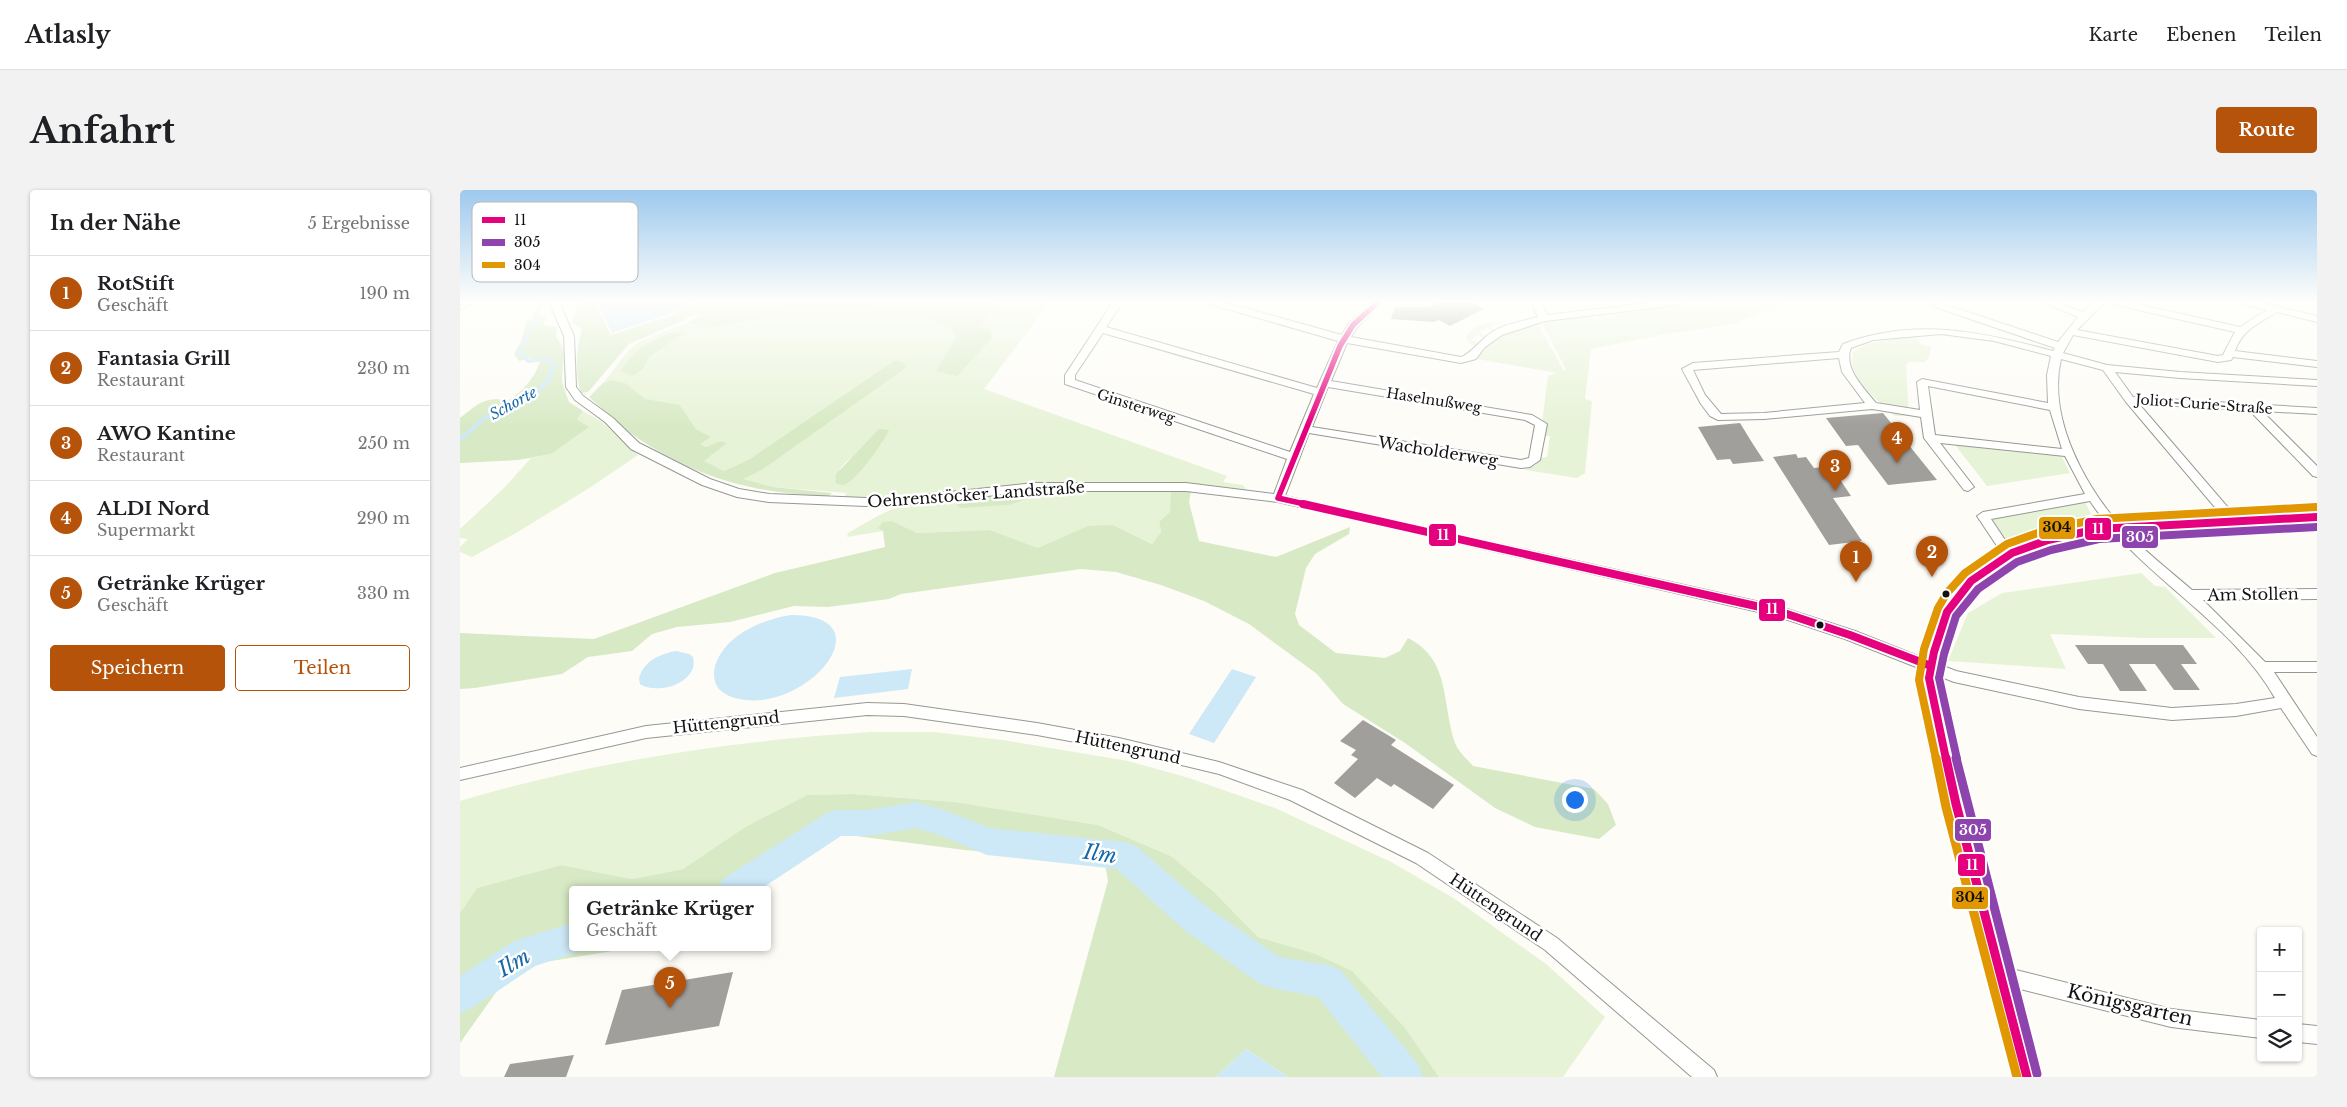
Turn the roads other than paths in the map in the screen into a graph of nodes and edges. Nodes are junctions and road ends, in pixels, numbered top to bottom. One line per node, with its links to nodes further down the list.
1 (569, 343): 34 (street, Oehrenstöcker Landstraße)
2 (1091, 343): 31 (street, Ginsterweg)
3 (1155, 343): 20 (street, Haselnußweg)
4 (1342, 343): 20 (street)
5 (1364, 343): 6 (street)
6 (1484, 343)
7 (1854, 343): 14 (street)
8 (2021, 343): 13 (street)
9 (2041, 343): 13 (street, Joliot-Curie-Straße)
10 (2064, 343): 13 (street)
11 (2132, 343): 15 (street)
12 (2233, 343): 15 (street)
13 (2060, 351): 17 (street, Joliot-Curie-Straße); 24 (street, Am Stollen)
14 (1843, 355): 22 (street); 22 (street)
15 (2228, 356): 16 (street); 18 (street)
16 (2317, 364)
17 (2107, 368): 18 (street, Joliot-Curie-Straße); 21 (street, Joliot-Curie-Straße)
18 (2245, 379): 19 (street, Joliot-Curie-Straße)
19 (2317, 383)
20 (1322, 388): 27 (street, Haselnußweg); 28 (street)
21 (2130, 400): 23 (street, Joliot-Curie-Straße); 37 (street)
22 (1872, 406): 26 (street)
23 (2252, 407): 25 (street, Joliot-Curie-Straße); 32 (street)
24 (2055, 408): 26 (street); 30 (street, Am Stollen)
25 (2317, 411)
26 (1927, 414): 29 (street)
27 (1540, 424): 28 (street, Wacholderweg)
28 (1305, 429): 31 (street)
29 (1930, 438): 30 (street); 33 (street)
30 (2069, 453): 35 (street, Am Stollen)
31 (1293, 457): 34 (street)
32 (2317, 473)
33 (1968, 487)
34 (1278, 498): 42 (street, Oehrenstöcker Landstraße)
35 (2093, 498): 38 (street, Am Stollen); 39 (street)
36 (2317, 517): 37 (street)
37 (2233, 521): 38 (street)
38 (2116, 528): 39 (street); 41 (street, Am Stollen)
39 (2012, 553): 42 (street)
40 (2317, 594): 41 (street, Am Stollen)
41 (2189, 595): 43 (street, Am Stollen)
42 (1931, 666): 45 (street, Oehrenstöcker Landstraße); 48 (street)
43 (2262, 667): 44 (street); 45 (street, Am Stollen)
44 (2317, 667)
45 (2285, 702): 46 (street, Am Stollen)
46 (2316, 748)
47 (460, 774): 52 (street, Hüttengrund)
48 (2000, 974): 49 (street, Königsgarten); 53 (street)
49 (2257, 1029)
50 (2302, 1033): 51 (street)
51 (2317, 1035)
52 (1708, 1077)
53 (2027, 1077)

